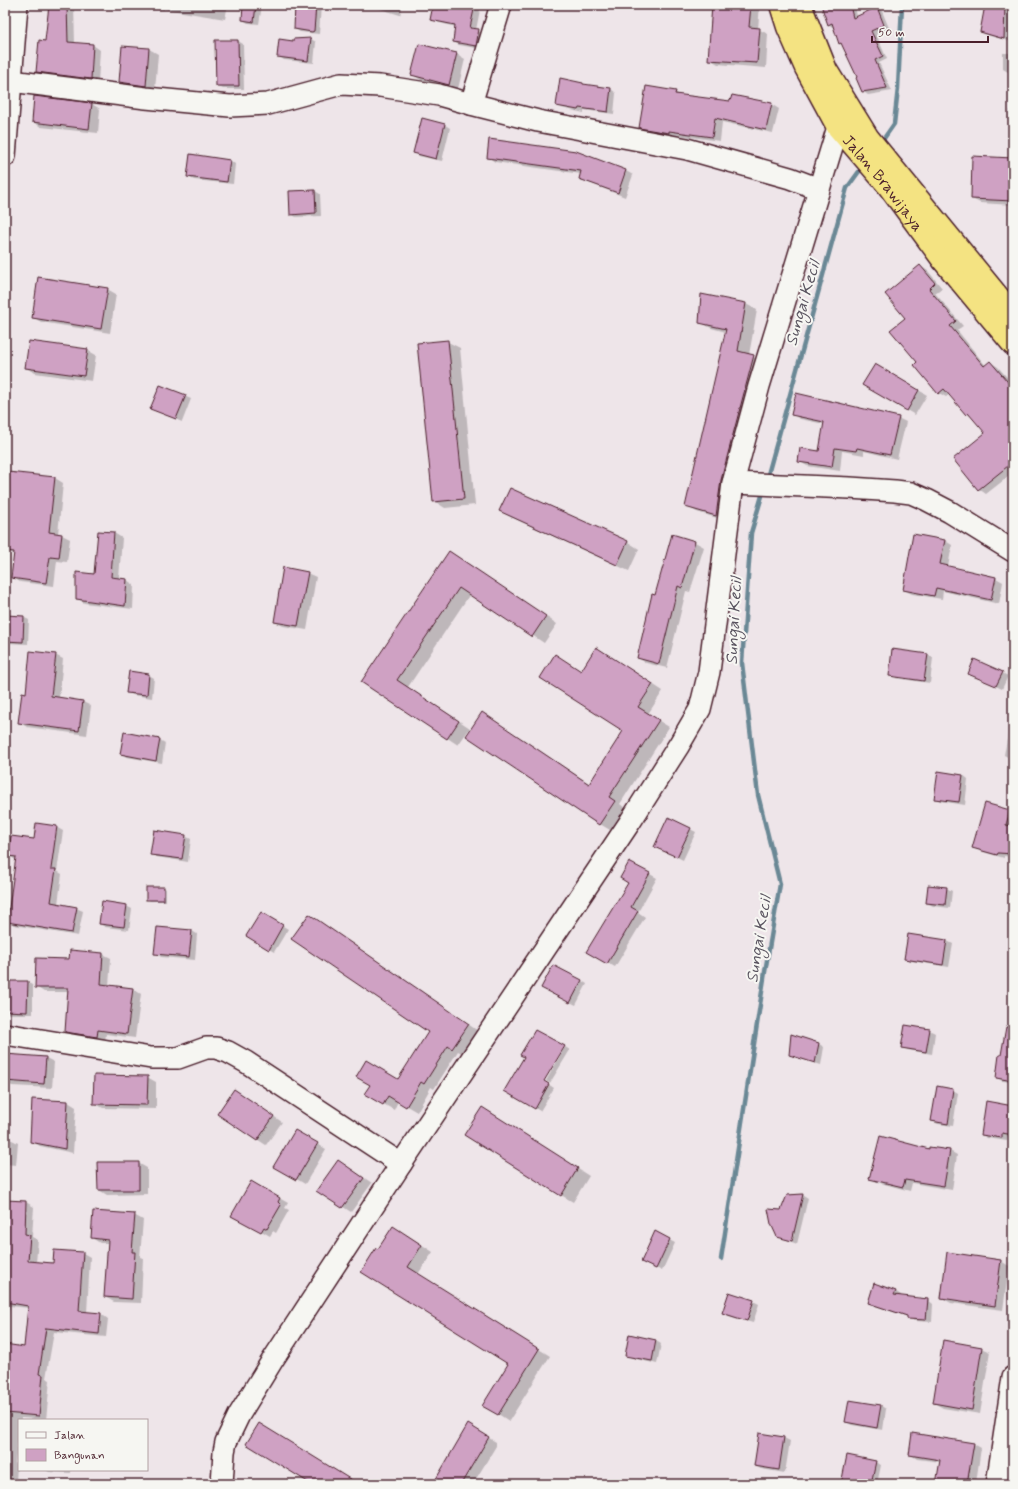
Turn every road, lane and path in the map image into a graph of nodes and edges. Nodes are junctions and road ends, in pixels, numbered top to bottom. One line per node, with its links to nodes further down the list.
1 (17, 5): 5 (street)
2 (500, 5): 6 (street)
3 (781, 5): 7 (highway, Jalan Brawijaya)
4 (800, 5): 8 (highway, Jalan Brawijaya)
5 (11, 81): 6 (street); 9 (street)
6 (471, 104): 11 (street)
7 (838, 127): 8 (highway, Jalan Brawijaya); 11 (street)
8 (864, 145): 10 (highway, Jalan Brawijaya)
9 (5, 156)
10 (894, 182): 12 (highway, Jalan Brawijaya); 13 (highway, Jalan Brawijaya)
11 (819, 189): 14 (street)
12 (1013, 315)
13 (1013, 344)
14 (743, 484): 15 (street); 17 (street)
15 (1013, 551)
16 (5, 1034): 17 (street)
17 (401, 1164): 20 (street)
18 (1013, 1377): 19 (street)
19 (1009, 1422): 21 (street)
20 (222, 1484)
21 (997, 1484)

